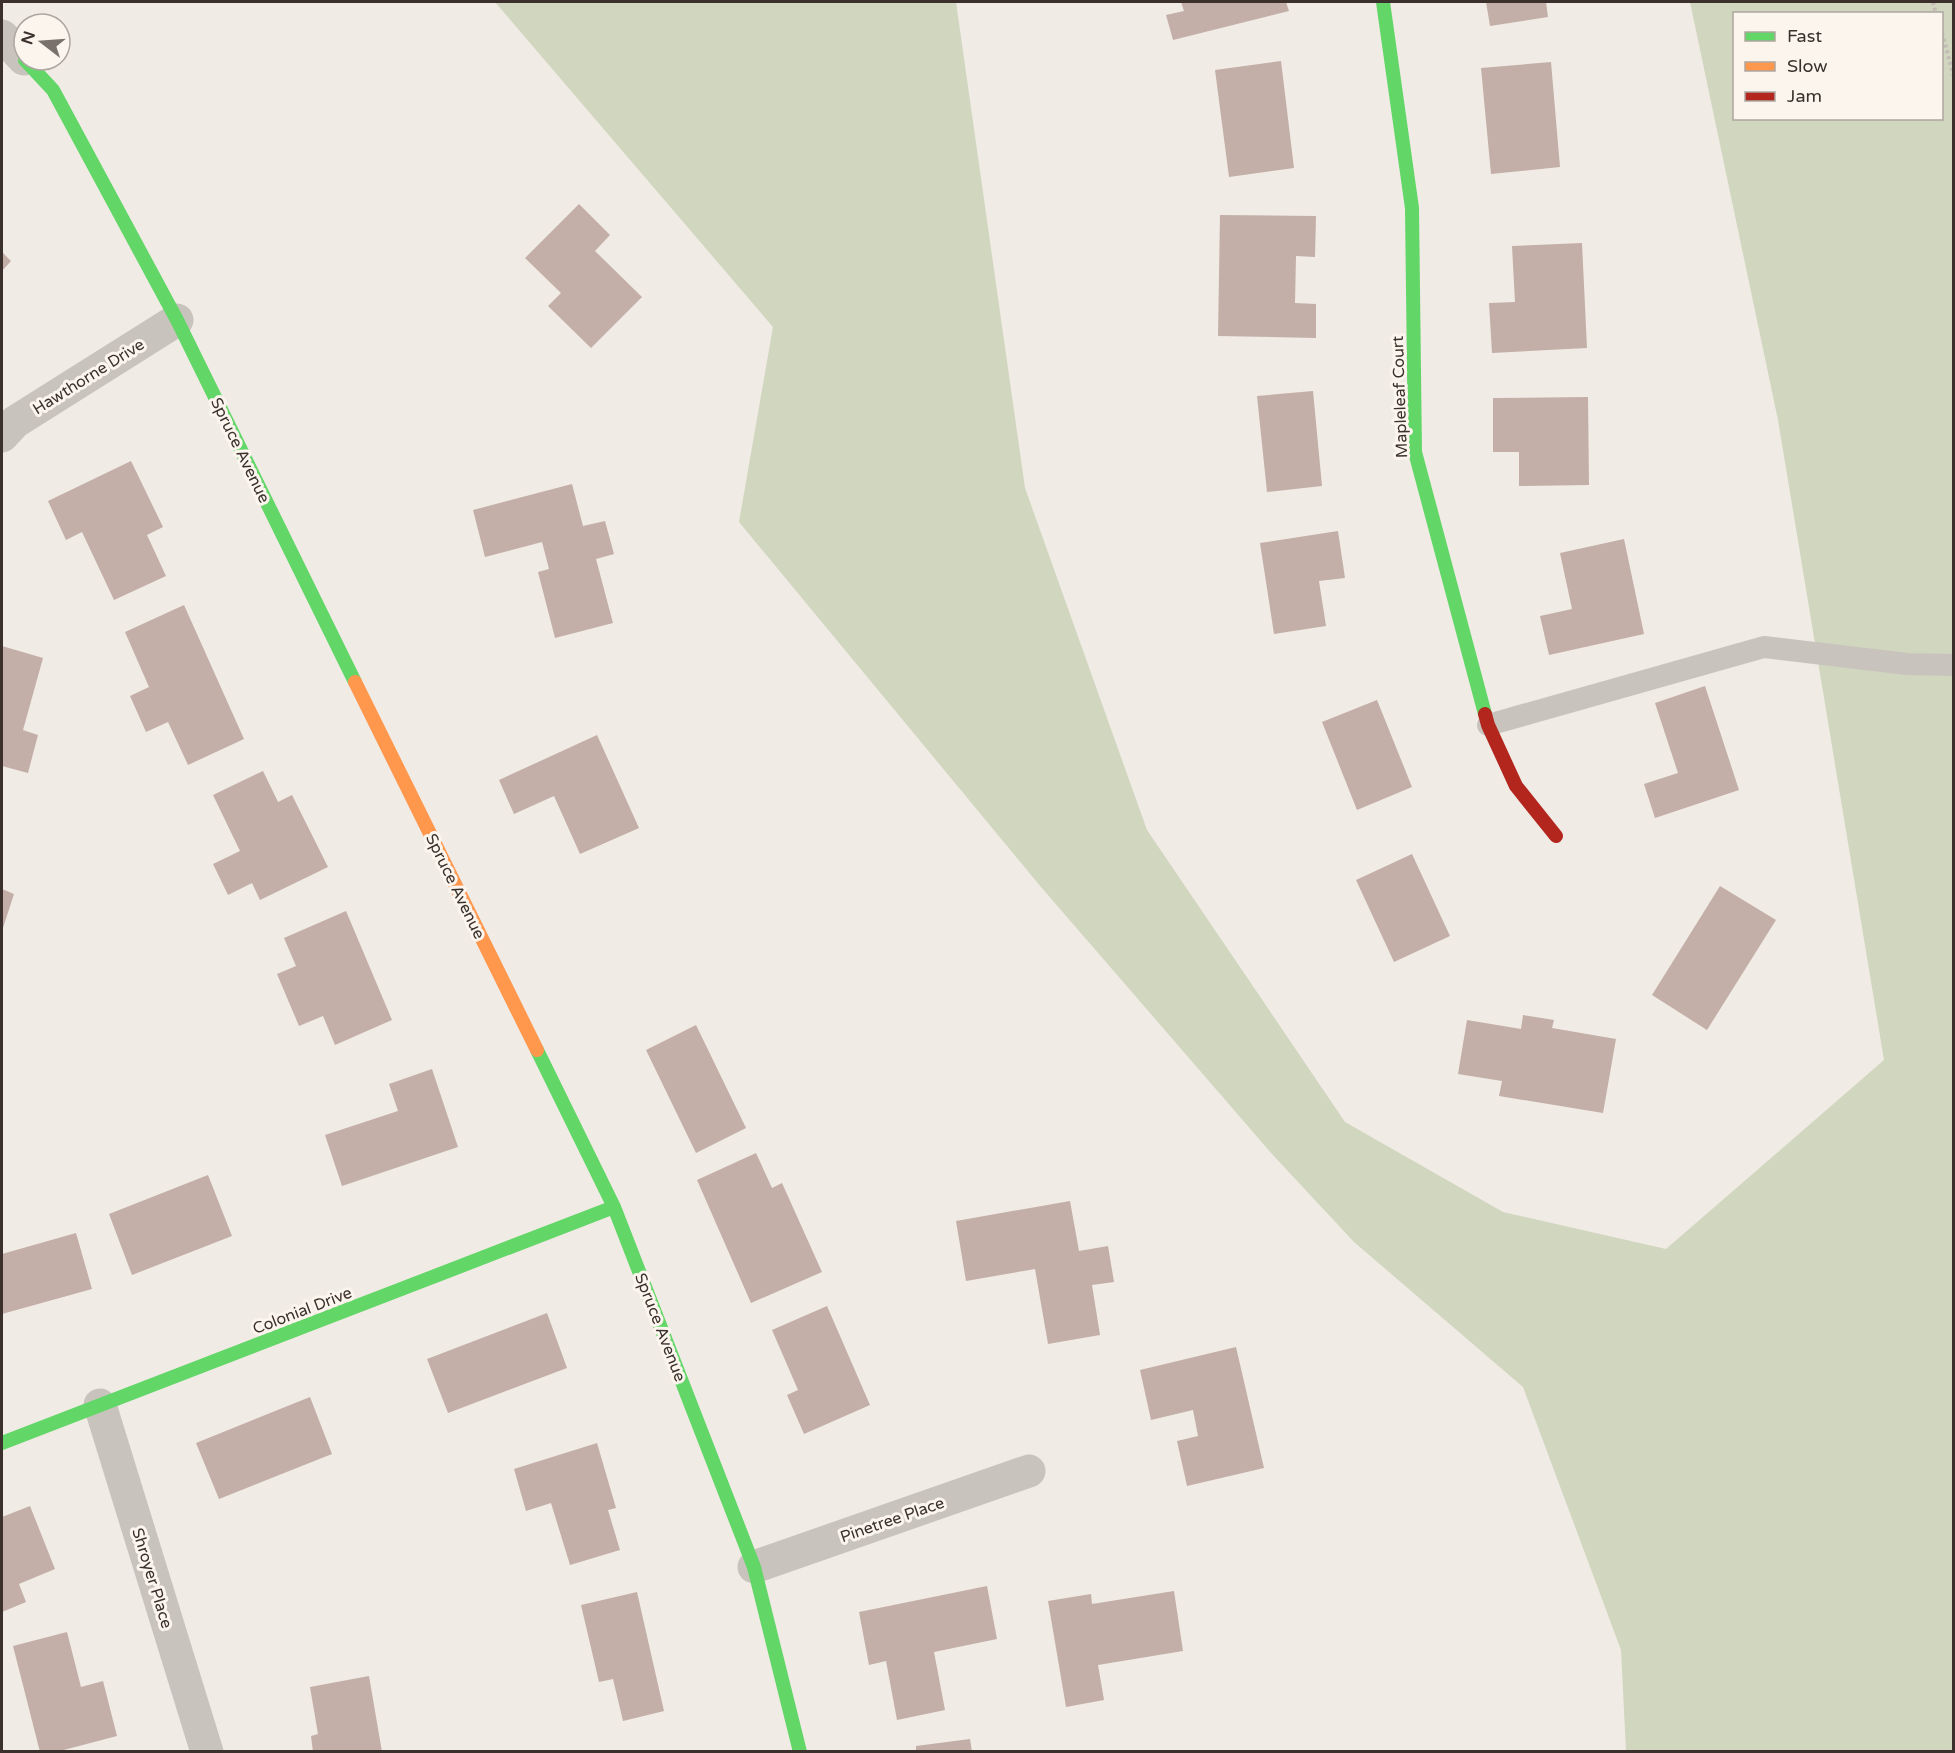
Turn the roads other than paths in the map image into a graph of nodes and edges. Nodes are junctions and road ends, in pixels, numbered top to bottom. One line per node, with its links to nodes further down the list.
1 (1383, 2): 6 (street, Mapleleaf Court)
2 (36, 72): 3 (street, Spruce Avenue)
3 (177, 320): 4 (street, Hawthorne Drive); 8 (street, Spruce Avenue)
4 (2, 436)
5 (1953, 665): 6 (lane)
6 (1488, 725): 7 (street, Mapleleaf Court)
7 (1556, 836)
8 (614, 1207): 9 (street, Colonial Drive); 12 (street, Spruce Avenue)
9 (100, 1405): 10 (street, Colonial Drive); 13 (street, Shroyer Place)
10 (2, 1443)
11 (1029, 1471): 12 (street, Pinetree Place)
12 (754, 1567): 14 (street, Spruce Avenue)
13 (207, 1752)
14 (800, 1752)

